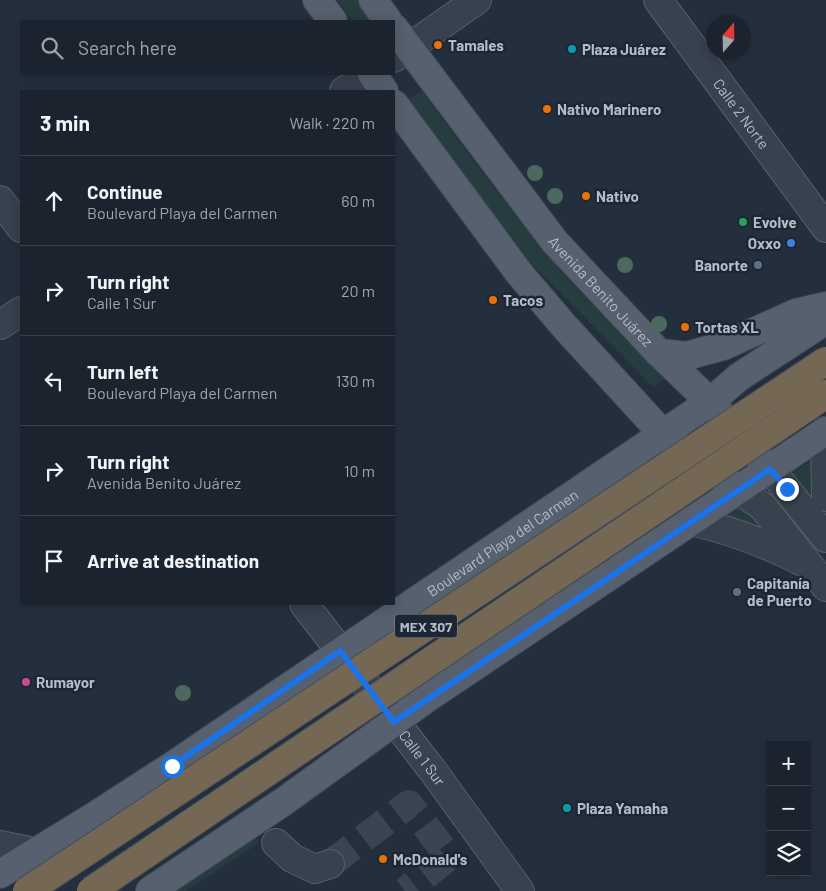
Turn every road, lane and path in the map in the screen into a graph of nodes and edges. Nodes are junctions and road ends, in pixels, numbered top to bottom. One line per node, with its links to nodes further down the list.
1 (318, 0): 5 (main road)
2 (372, 0): 6 (main road)
3 (477, 0): 7 (street)
4 (658, 0): 15 (street, Calle 2 Norte)
5 (332, 20)
6 (387, 20)
7 (399, 45): 20 (main road, Avenida Benito Juárez)
8 (369, 75): 10 (street)
9 (372, 75): 11 (main road)
10 (346, 90)
11 (383, 90)
12 (395, 105): 25 (main road)
13 (0, 200): 14 (street)
14 (20, 227)
15 (826, 228)
16 (826, 306): 20 (main road)
17 (20, 312): 19 (street)
18 (826, 320): 23 (main road, Boulevard Playa del Carmen)
19 (0, 325)
20 (659, 353): 23 (main road, Avenida Benito Juárez)
21 (826, 362): 41 (highway, MEX 307, bridge)
22 (826, 394): 43 (highway, MEX 307, bridge)
23 (710, 402): 25 (main road, Boulevard Playa del Carmen); 26 (main road, Avenida Benito Juárez)
24 (826, 431): 26 (main road); 28 (street)
25 (663, 434): 27 (main road); 34 (main road, Boulevard Playa del Carmen)
26 (770, 469): 27 (main road); 30 (street, Avenida Benito Juárez)
27 (739, 490): 29 (main road); 31 (street)
28 (826, 497)
29 (691, 521): 31 (street); 35 (main road)
30 (826, 538)
31 (809, 566): 32 (street)
32 (826, 587)
33 (305, 605): 34 (street, Calle 1 Sur)
34 (340, 651): 35 (street, Calle 1 Sur); 38 (main road, Boulevard Playa del Carmen)
35 (394, 722): 44 (main road); 45 (street, Calle 1 Sur)
36 (276, 843): 39 (street)
37 (0, 845): 38 (street)
38 (34, 852): 40 (main road, Boulevard Playa del Carmen); 42 (main road)
39 (330, 864)
40 (0, 874)
41 (27, 891)
42 (45, 891)
43 (91, 891)
44 (150, 891)
45 (520, 891)

